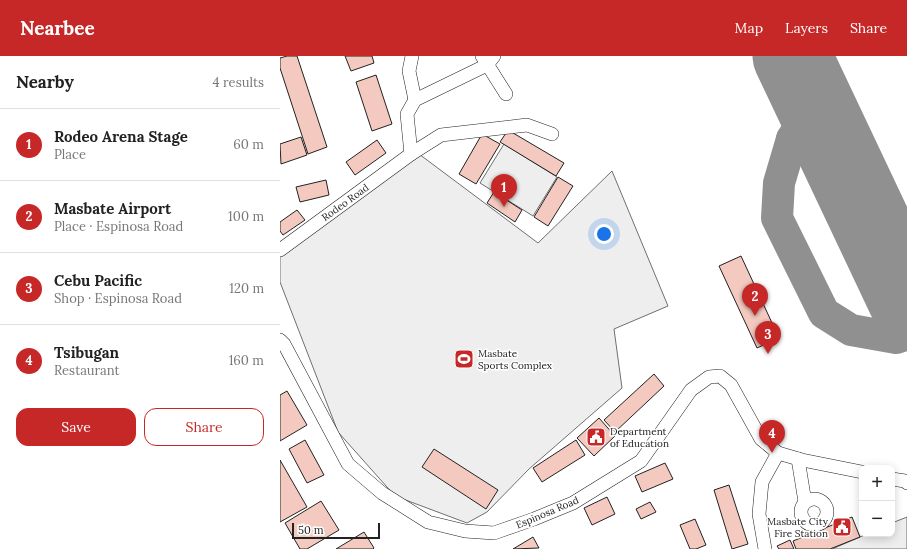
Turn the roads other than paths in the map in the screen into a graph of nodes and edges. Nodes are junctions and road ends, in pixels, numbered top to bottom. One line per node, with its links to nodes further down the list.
1 (412, 56): 4 (street)
2 (488, 59): 3 (street); 4 (street)
3 (506, 94)
4 (415, 100): 6 (street)
5 (552, 134): 6 (street, Rodeo Road)
6 (411, 154): 7 (street, Rodeo Road)
7 (280, 250)
8 (280, 340): 9 (street, Espinosa Road)
9 (778, 453): 10 (street, Espinosa Road); 15 (street)
10 (798, 459): 11 (street, Espinosa Road); 14 (street)
11 (859, 471)
12 (895, 480): 13 (street)
13 (907, 483)
14 (805, 502)
15 (765, 549)

